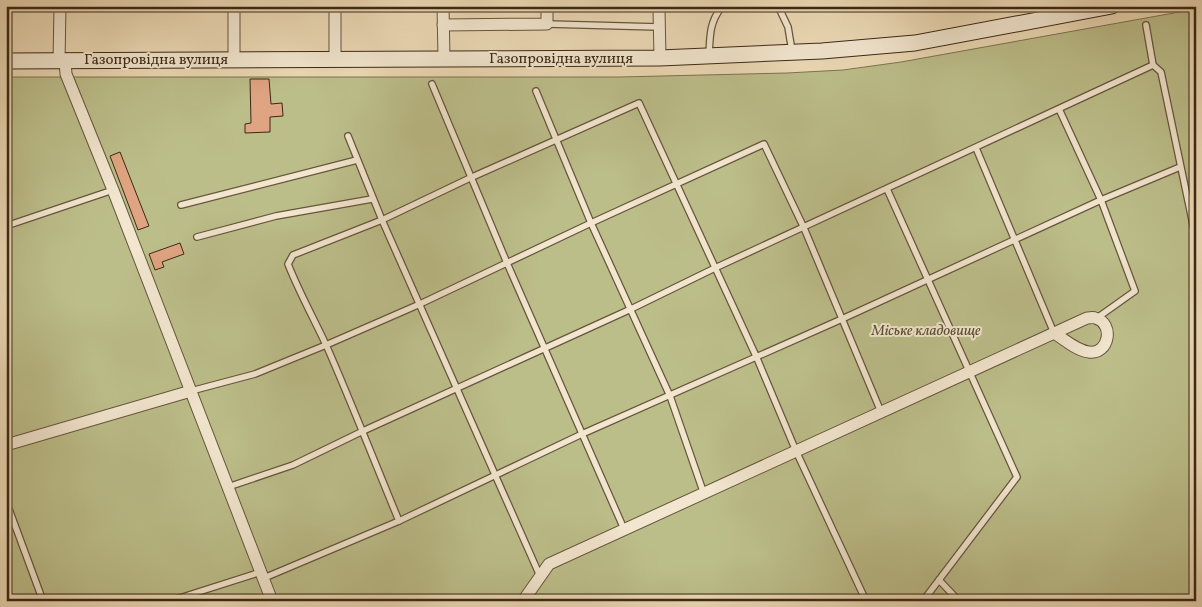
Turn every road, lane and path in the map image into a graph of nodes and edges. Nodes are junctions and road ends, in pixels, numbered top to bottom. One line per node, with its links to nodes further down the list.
1 (60, 6): 21 (street)
2 (234, 6): 17 (street)
3 (335, 6): 18 (street)
4 (443, 6): 11 (street)
5 (547, 6): 10 (street)
6 (771, 6): 15 (lane)
7 (778, 6): 14 (lane)
8 (1112, 6): 14 (main road, Газопровідна вулиця)
9 (659, 7): 13 (street)
10 (547, 24): 11 (street); 13 (lane)
11 (443, 25): 19 (street)
12 (1146, 25): 22 (lane)
13 (659, 27): 16 (street)
14 (793, 53): 15 (main road, Газопровідна вулиця)
15 (709, 57): 16 (main road, Газопровідна вулиця)
16 (660, 58): 19 (main road, Газопровідна вулиця)
17 (234, 59): 18 (main road, Газопровідна вулиця); 21 (main road, Газопровідна вулиця)
18 (335, 59): 19 (main road, Газопровідна вулиця)
19 (444, 59)
20 (6, 61): 21 (main road, Газопровідна вулиця)
21 (62, 61): 34 (street)
22 (1153, 65): 25 (lane); 30 (lane)
23 (432, 84): 31 (lane)
24 (536, 91): 27 (lane)
25 (1059, 109): 28 (lane); 36 (lane)
26 (348, 136): 29 (lane)
27 (556, 139): 31 (lane); 32 (lane); 39 (lane)
28 (976, 148): 33 (lane); 44 (lane)
29 (357, 160): 35 (lane); 37 (lane)
30 (1180, 167): 36 (lane); 43 (lane)
31 (470, 178): 38 (lane); 45 (lane)
32 (676, 185): 39 (lane); 41 (lane); 46 (lane)
33 (887, 189): 41 (lane); 47 (lane)
34 (113, 190): 40 (lane); 58 (street)
35 (372, 199): 38 (lane); 42 (lane)
36 (1101, 200): 44 (lane); 50 (lane)
37 (181, 205)
38 (382, 220): 48 (lane); 53 (lane)
39 (591, 222): 45 (lane); 49 (lane)
40 (6, 226)
41 (804, 228): 46 (lane); 51 (lane)
42 (197, 237)
43 (1196, 239)
44 (1015, 240): 47 (lane); 52 (lane)
45 (507, 263): 48 (lane); 54 (lane)
46 (715, 268): 49 (lane); 55 (lane)
47 (927, 279): 51 (lane); 56 (lane)
48 (420, 304): 53 (lane); 57 (lane)
49 (631, 309): 54 (lane); 59 (lane)
50 (1097, 318): 52 (street); 52 (street)
51 (842, 319): 55 (lane); 60 (lane)
52 (1054, 333): 56 (street)
53 (326, 346): 58 (lane); 61 (lane)
54 (544, 348): 57 (lane); 62 (lane)
55 (756, 356): 59 (lane); 64 (lane)
56 (970, 371): 60 (street); 73 (lane)
57 (456, 388): 61 (lane); 65 (lane)
58 (191, 391): 63 (street); 66 (street)
59 (670, 396): 62 (lane); 67 (lane)
60 (881, 412): 64 (street)
61 (363, 431): 66 (lane); 69 (lane)
62 (582, 434): 65 (lane); 70 (lane)
63 (6, 445)
64 (796, 451): 67 (street); 78 (lane)
65 (495, 475): 69 (lane); 72 (lane)
66 (228, 486): 71 (street)
67 (704, 494): 70 (street)
68 (6, 502): 74 (lane)
69 (399, 521): 71 (lane)
70 (624, 529): 72 (street)
71 (262, 575): 75 (lane); 76 (street)
72 (540, 576): 77 (street)
73 (938, 580): 79 (lane); 80 (lane)
74 (43, 601)
75 (170, 601)
76 (272, 601)
77 (523, 601)
78 (866, 601)
79 (923, 601)
80 (959, 601)

